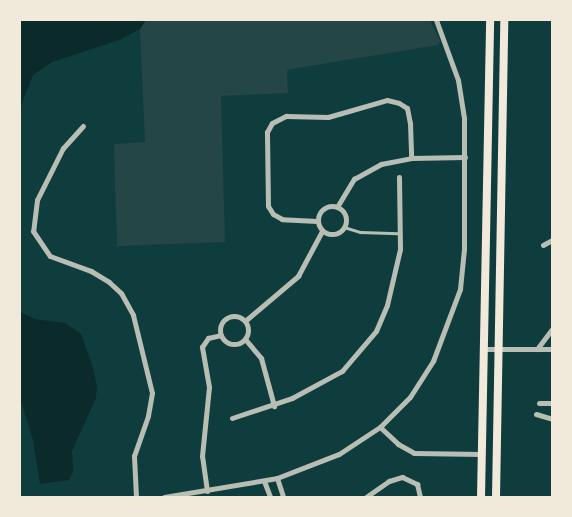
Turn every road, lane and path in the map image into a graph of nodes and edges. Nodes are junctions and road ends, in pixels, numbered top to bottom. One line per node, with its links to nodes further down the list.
1 (436, 20): 5 (street)
2 (490, 20): 19 (main road)
3 (504, 20): 20 (main road)
4 (83, 126): 34 (street)
5 (465, 157): 6 (street); 29 (street)
6 (410, 158): 8 (street); 9 (street)
7 (400, 178): 12 (street)
8 (336, 206): 9 (street); 10 (street)
9 (317, 220): 11 (street)
10 (344, 227): 11 (street); 12 (lane)
11 (322, 231): 15 (street)
12 (398, 233): 25 (street)
13 (552, 240): 14 (street)
14 (543, 245)
15 (245, 321): 17 (street); 18 (street)
16 (552, 329): 21 (street)
17 (221, 335): 18 (street); 33 (street)
18 (245, 339): 25 (street)
19 (484, 349): 20 (street); 30 (main road)
20 (499, 349): 21 (street); 41 (main road)
21 (537, 349): 22 (street)
22 (552, 349)
23 (539, 403): 24 (street)
24 (552, 403)
25 (274, 406): 27 (street)
26 (536, 414): 28 (street)
27 (232, 418)
28 (552, 419)
29 (380, 427): 30 (street); 31 (street)
30 (482, 454): 40 (main road)
31 (277, 478): 32 (street); 37 (street)
32 (264, 481): 33 (street); 36 (street)
33 (206, 491): 35 (street)
34 (136, 497)
35 (164, 497)
36 (270, 497)
37 (284, 497)
38 (366, 497): 39 (street)
39 (420, 497)
40 (481, 497)
41 (496, 497)

